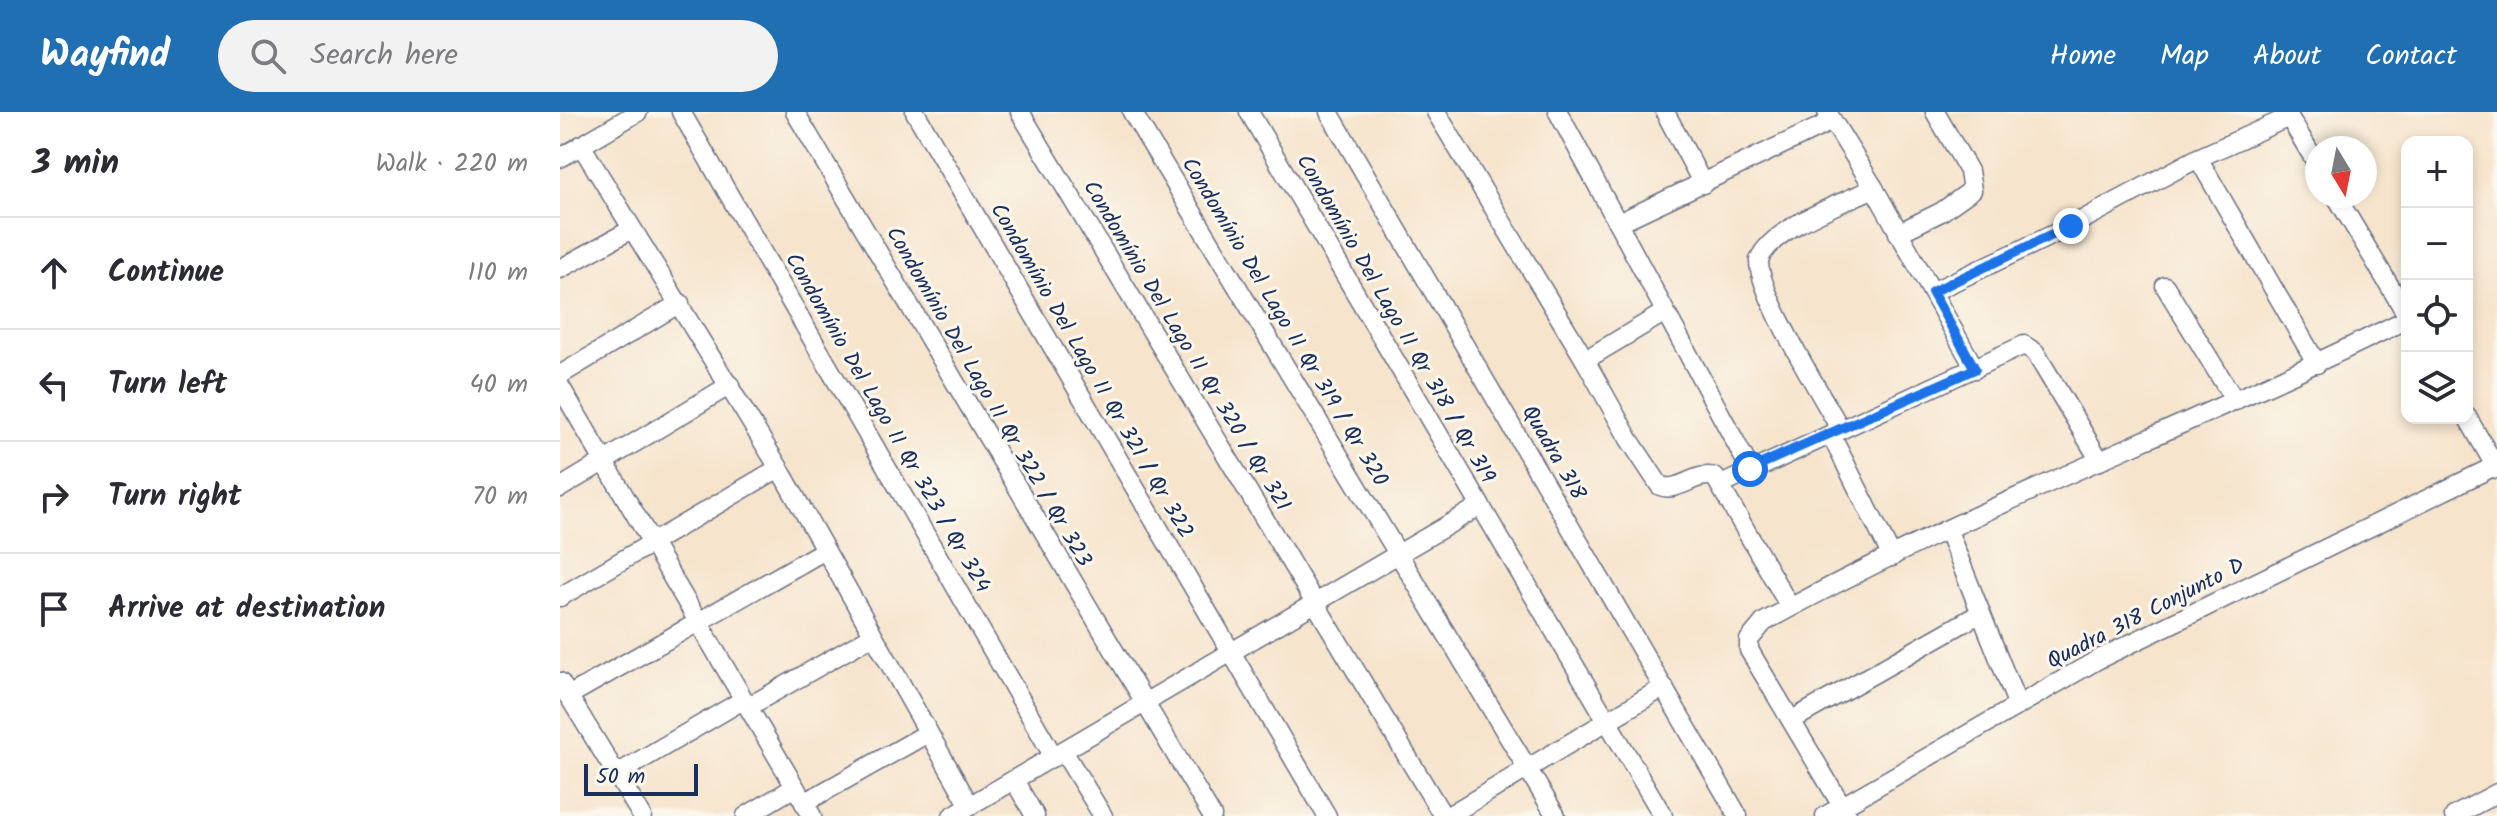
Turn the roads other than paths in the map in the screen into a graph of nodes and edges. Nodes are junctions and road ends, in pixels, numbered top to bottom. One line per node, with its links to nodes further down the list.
1 (638, 112): 16 (street)
2 (681, 112): 69 (street, Condomínio Del Lago II Qr 323 / Qr 324)
3 (795, 112): 64 (street, Condomínio Del Lago II Qr 322 / Qr 323)
4 (915, 112): 60 (street, Condomínio Del Lago II Qr 321 / Qr 322)
5 (1020, 112): 55 (street, Condomínio Del Lago II Qr 320 / Qr 321)
6 (1132, 112): 52 (street, Condomínio Del Lago II Qr 319 / Qr 320)
7 (1249, 112): 48 (street, Condomínio Del Lago II Qr 318 / Qr 319)
8 (1329, 112): 61 (street, Quadra 318)
9 (1436, 112): 32 (street)
10 (1558, 112): 22 (street)
11 (1665, 112): 19 (street)
12 (1935, 112): 24 (street)
13 (2288, 114): 15 (street); 18 (street)
14 (1830, 116): 19 (street); 20 (street)
15 (2305, 143)
16 (581, 145): 17 (street); 23 (street)
17 (560, 158)
18 (2198, 158): 27 (street); 33 (street)
19 (1703, 184): 22 (street)
20 (1874, 188): 24 (street); 40 (street)
21 (2343, 208): 29 (street)
22 (1618, 223): 30 (street)
23 (632, 229): 25 (street); 28 (street)
24 (1898, 233): 27 (street)
25 (560, 269)
26 (2165, 286): 38 (street)
27 (1932, 292): 34 (street)
28 (680, 303): 35 (street); 36 (street)
29 (2401, 307)
30 (1665, 312): 32 (street); 45 (street)
31 (2401, 320): 33 (street)
32 (1585, 360): 46 (street)
33 (2317, 364): 38 (street)
34 (1975, 369): 40 (street); 41 (street)
35 (560, 375)
36 (730, 385): 42 (street); 44 (street)
37 (560, 386): 42 (street)
38 (2235, 401): 41 (street)
39 (2471, 424): 43 (street)
40 (1836, 432): 45 (street); 53 (street)
41 (2100, 461): 49 (street)
42 (604, 463): 47 (street); 50 (street)
43 (2496, 467): 65 (street, Quadra 318 Conjunto D)
44 (779, 468): 50 (street); 51 (street)
45 (1750, 469): 46 (street)
46 (1721, 485): 56 (street)
47 (560, 488)
48 (1480, 506): 52 (street); 67 (street, Condomínio Del Lago II Qr 318 / Qr 319)
49 (1948, 531): 53 (street); 57 (street)
50 (650, 542): 54 (street); 58 (street)
51 (825, 550): 58 (street); 59 (street)
52 (1399, 555): 55 (street); 70 (street, Condomínio Del Lago II Qr 319 / Qr 320)
53 (1892, 557): 56 (street)
54 (560, 597)
55 (1314, 603): 60 (street); 84 (street, Condomínio Del Lago II Qr 320 / Qr 321)
56 (1790, 607): 66 (street)
57 (1979, 614): 65 (street); 66 (street)
58 (700, 621): 62 (street); 63 (street)
59 (872, 636): 63 (street); 68 (street)
60 (1229, 653): 64 (street); 83 (street, Condomínio Del Lago II Qr 321 / Qr 322)
61 (1664, 687): 67 (street); 87 (street, Quadra 318)
62 (564, 689): 71 (street)
63 (746, 704): 71 (street); 74 (street)
64 (1143, 704): 69 (street); 82 (street, Condomínio Del Lago II Qr 322 / Qr 323)
65 (2018, 706): 76 (street, Quadra 318 Conjunto D)
66 (1792, 720): 76 (street)
67 (1606, 722): 70 (street); 86 (street, Condomínio Del Lago II Qr 318 / Qr 319)
68 (928, 733): 74 (street); 75 (street)
69 (1059, 754): 72 (street); 81 (street, Condomínio Del Lago II Qr 323 / Qr 324)
70 (1527, 767): 84 (street); 85 (street, Condomínio Del Lago II Qr 319 / Qr 320)
71 (617, 774): 77 (street)
72 (1014, 780): 75 (street); 80 (street)
73 (2497, 793): 89 (street)
74 (804, 802): 78 (street)
75 (970, 806): 79 (street)
76 (1845, 811): 88 (street, Quadra 318 Conjunto D)
77 (642, 816)
78 (746, 816)
79 (952, 816)
80 (1035, 816)
81 (1103, 816)
82 (1212, 816)
83 (1327, 816)
84 (1445, 816)
85 (1556, 816)
86 (1663, 816)
87 (1738, 816)
88 (1825, 816)
89 (2454, 816)

